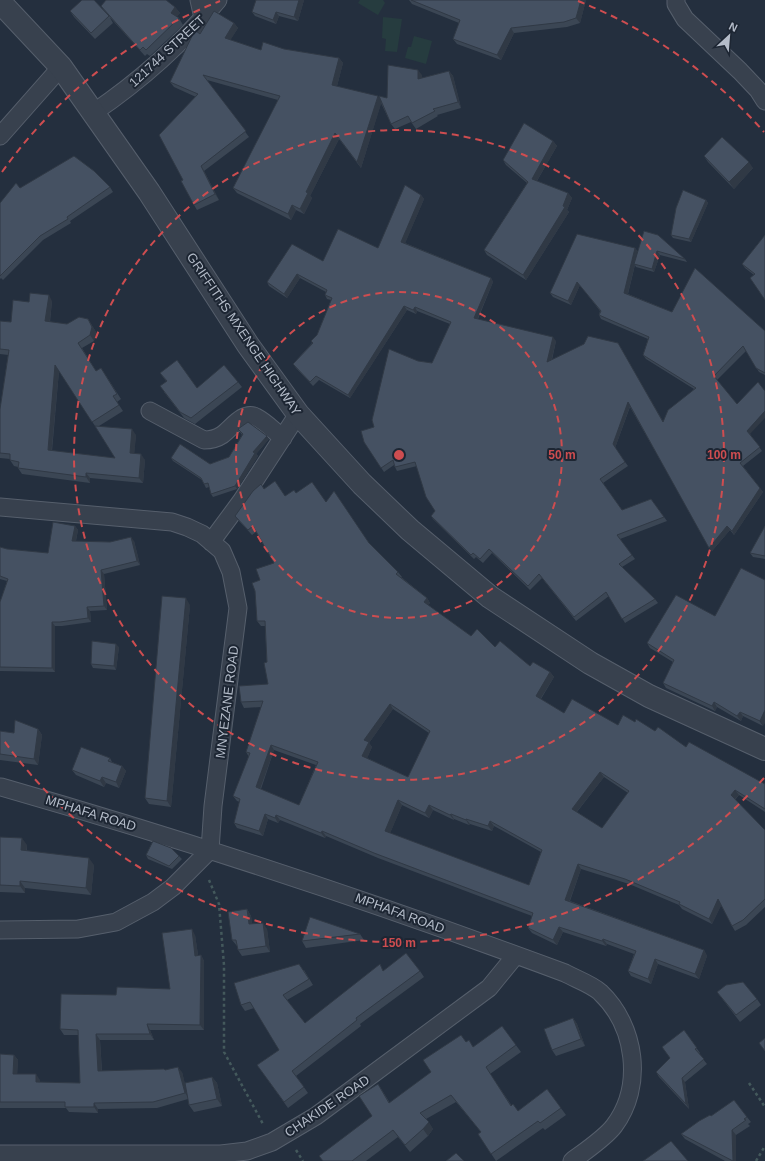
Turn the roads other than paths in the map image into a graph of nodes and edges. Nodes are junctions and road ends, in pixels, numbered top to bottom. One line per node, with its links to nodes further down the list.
1 (198, 0): 5 (street)
2 (218, 0): 5 (street, 121744 STREET)
3 (676, 0): 7 (street)
4 (0, 2): 6 (street, GRIFFITHS MXENGE HIGHWAY)
5 (203, 18): 8 (street, 121744 STREET)
6 (61, 67): 8 (street, GRIFFITHS MXENGE HIGHWAY); 9 (street)
7 (765, 101)
8 (93, 113): 11 (street, GRIFFITHS MXENGE HIGHWAY)
9 (0, 136)
10 (150, 411): 12 (street)
11 (298, 414): 12 (street); 15 (street, GRIFFITHS MXENGE HIGHWAY)
12 (283, 438): 14 (street)
13 (0, 507): 14 (street, MNYEZANE ROAD)
14 (211, 542): 17 (street, MNYEZANE ROAD)
15 (765, 749)
16 (1, 787): 17 (street, MPHAFA ROAD)
17 (205, 856): 18 (street); 19 (street, MPHAFA ROAD)
18 (0, 930)
19 (516, 955): 20 (street, CHAKIDE ROAD); 21 (street, MPHAFA ROAD)
20 (0, 1154)
21 (572, 1161)

